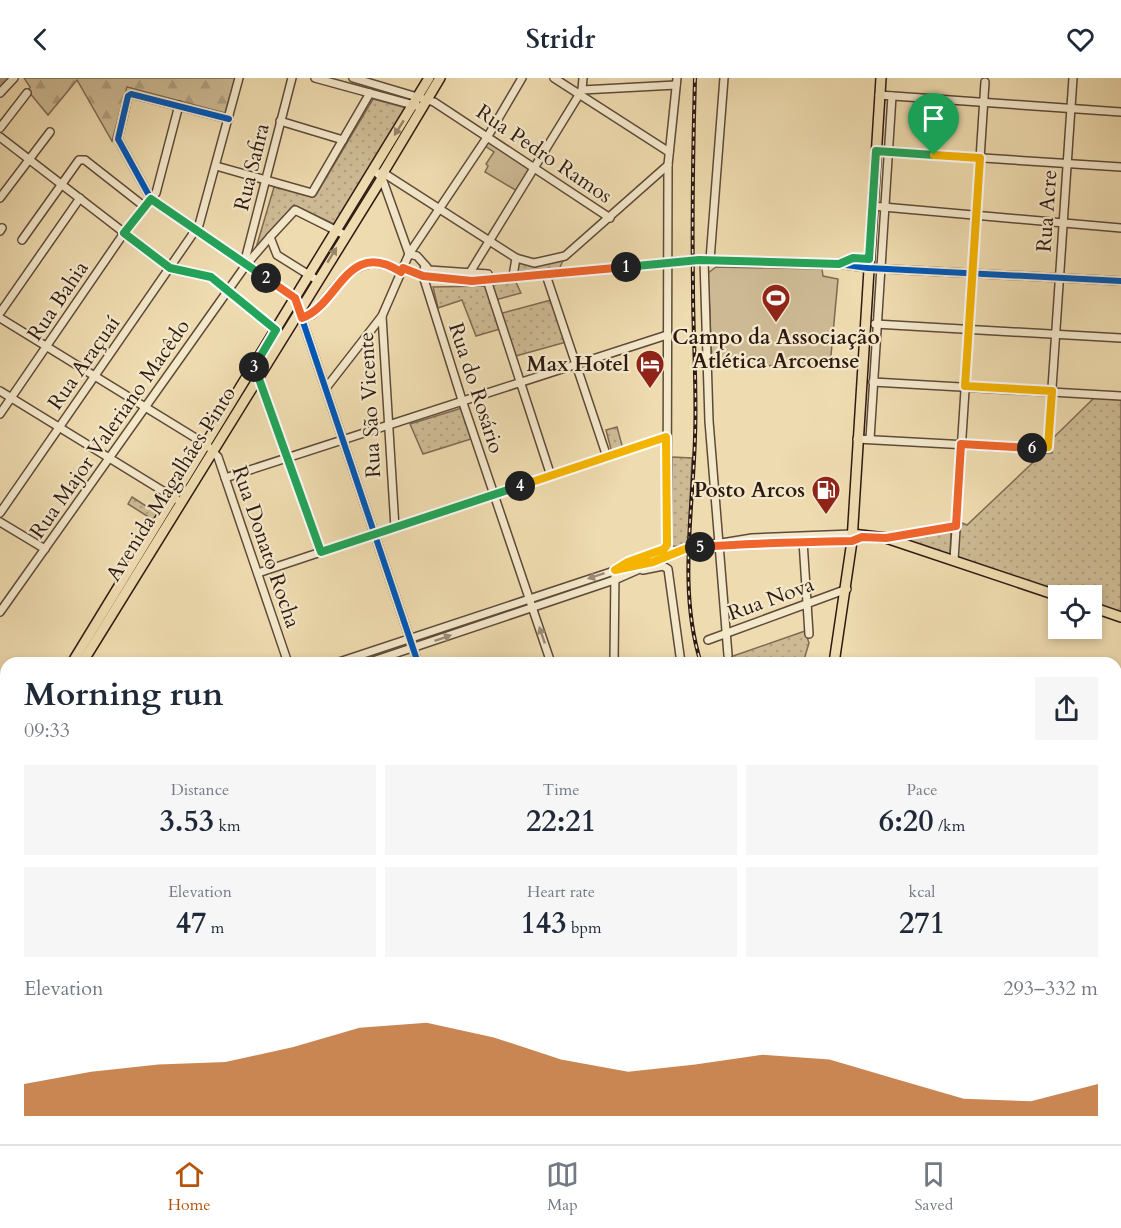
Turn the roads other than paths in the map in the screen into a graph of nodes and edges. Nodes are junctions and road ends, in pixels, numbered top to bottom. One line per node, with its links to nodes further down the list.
1 (14, 78): 17 (street)
2 (239, 78): 27 (street, Rua Araçuaí)
3 (292, 78): 28 (street, Rua Safira)
4 (315, 78): 19 (street)
5 (357, 78): 22 (street)
6 (429, 78): 22 (main road, Avenida Magalhães Pinto)
7 (440, 78): 22 (main road, Avenida Magalhães Pinto)
8 (522, 78): 31 (street)
9 (554, 78): 16 (street)
10 (584, 78): 16 (street)
11 (724, 78): 67 (street)
12 (881, 78): 20 (main road)
13 (1073, 78): 25 (street, Rua Acre)
14 (676, 82): 16 (street); 35 (street)
15 (985, 82): 23 (street)
16 (580, 92): 35 (street); 42 (street)
17 (0, 93)
18 (27, 93): 29 (street)
19 (370, 93): 22 (street); 33 (street)
20 (879, 95): 21 (street); 34 (main road)
21 (891, 96): 23 (street); 36 (street)
22 (420, 102): 31 (street, Rua Pedro Ramos); 44 (main road, Avenida Magalhães Pinto)
23 (984, 103): 25 (street); 37 (street)
24 (179, 105): 27 (street); 49 (street, Rua Bahia); 49 (street)
25 (1071, 108): 26 (street); 39 (street, Rua Acre)
26 (1121, 112)
27 (228, 119): 41 (street, Rua Araçuaí)
28 (280, 121): 33 (street); 45 (street, Rua Safira)
29 (0, 128)
30 (51, 132): 38 (street)
31 (488, 136): 42 (street, Rua Pedro Ramos); 53 (street)
32 (0, 137): 38 (street)
33 (343, 140): 45 (street)
34 (876, 151): 36 (street); 50 (main road)
35 (669, 152): 40 (street)
36 (889, 152): 37 (street); 52 (street)
37 (980, 158): 39 (street); 54 (street)
38 (30, 160): 46 (street); 47 (street)
39 (1067, 163): 43 (street); 56 (street, Rua Acre)
40 (668, 165): 55 (street); 68 (street)
41 (216, 166): 45 (street); 58 (street, Rua Araçuaí)
42 (535, 166): 55 (street, Rua Pedro Ramos); 63 (street)
43 (1121, 166)
44 (378, 172): 53 (street); 59 (main road, Avenida Magalhães Pinto); 64 (street)
45 (266, 180): 70 (street, Rua Safira)
46 (62, 184): 48 (street); 51 (street); 62 (street)
47 (0, 198)
48 (80, 198): 60 (street); 87 (street)
49 (151, 199): 51 (street, Rua Bahia); 58 (street)
50 (872, 206): 52 (street); 69 (main road)
51 (145, 207): 60 (street, Rua Bahia)
52 (886, 208): 54 (street); 73 (street)
53 (440, 211): 63 (street); 64 (street)
54 (976, 216): 56 (street); 75 (street)
55 (610, 218): 65 (street)
56 (1064, 223): 57 (street); 82 (street, Rua Acre)
57 (1121, 228)
58 (194, 231): 70 (street); 72 (street, Rua Araçuaí)
59 (340, 232): 61 (street, Rua Major Valeriano Macêdo); 81 (main road, Avenida Magalhães Pinto)
60 (124, 233): 72 (street); 98 (street, Rua Bahia)
61 (270, 237): 70 (street, Rua Major Valeriano Macêdo); 81 (street)
62 (22, 240)
63 (488, 242): 66 (street); 76 (street)
64 (409, 254): 71 (street); 74 (street)
65 (565, 256): 66 (street); 77 (street)
66 (516, 258): 80 (street)
67 (704, 260): 68 (street, bridge); 69 (street); 136 (street)
68 (666, 262): 77 (street); 95 (street)
69 (868, 263): 73 (street); 91 (main road)
70 (245, 264): 85 (street, Rua Major Valeriano Macêdo); 86 (street)
71 (425, 265): 76 (street); 79 (street, Rua do Rosário)
72 (170, 268): 85 (street); 101 (street, Rua Araçuaí)
73 (882, 268): 75 (street); 92 (street)
74 (401, 272): 79 (street); 88 (street); 89 (street)
75 (973, 272): 82 (street); 93 (street)
76 (469, 274): 83 (street)
77 (556, 274): 78 (street)
78 (546, 275): 80 (street); 99 (street)
79 (425, 276): 83 (street); 110 (street, Rua do Rosário)
80 (513, 276): 83 (street)
81 (313, 277): 86 (main road, Avenida Magalhães Pinto); 88 (main road, Avenida Magalhães Pinto)
82 (1060, 277): 84 (street); 96 (street, Rua Acre)
83 (490, 278): 102 (street)
84 (1121, 280)
85 (227, 290): 94 (street); 111 (street, Rua Major Valeriano Macêdo)
86 (295, 298): 88 (main road, Avenida Magalhães Pinto)
87 (0, 313)
88 (296, 314): 94 (main road, Avenida Magalhães Pinto); 105 (street)
89 (382, 316): 105 (street); 113 (street, Rua São Vicente)
90 (0, 318): 98 (street)
91 (864, 323): 92 (street); 117 (main road)
92 (877, 324): 93 (street); 103 (street)
93 (969, 330): 96 (street); 104 (street)
94 (279, 333): 100 (main road, Avenida Magalhães Pinto)
95 (667, 335): 99 (street); 115 (street)
96 (1056, 335): 97 (street); 107 (street, Rua Acre)
97 (1121, 338)
98 (47, 346): 101 (street); 109 (street, Rua Bahia)
99 (578, 366): 102 (street); 121 (street)
100 (255, 374): 120 (main road, Avenida Magalhães Pinto); 122 (street)
101 (95, 375): 111 (street); 114 (street, Rua Araçuaí)
102 (520, 382): 110 (street); 124 (street)
103 (873, 382): 104 (street); 118 (street)
104 (965, 386): 107 (street); 119 (street)
105 (326, 388): 116 (street)
106 (0, 391): 109 (street)
107 (1052, 391): 108 (street); 119 (street, Rua Acre)
108 (1121, 396)
109 (11, 398): 112 (street, Rua Bahia); 114 (street)
110 (462, 400): 113 (street); 126 (street, Rua do Rosário)
111 (145, 407): 120 (street); 123 (street, Rua Major Valeriano Macêdo)
112 (0, 414)
113 (387, 425): 116 (street); 131 (street, Rua São Vicente)
114 (59, 428): 123 (street); 128 (street, Rua Araçuaí)
115 (666, 437): 121 (street); 141 (street)
116 (343, 439): 122 (street); 132 (street)
117 (857, 439): 118 (street); 133 (main road)
118 (870, 439): 119 (street)
119 (961, 444): 130 (street)
120 (210, 448): 125 (street, Rua Donato Rocha); 127 (main road, Avenida Magalhães Pinto)
121 (607, 457): 124 (street)
122 (287, 458): 125 (street); 138 (street)
123 (109, 459): 127 (street); 137 (street, Rua Major Valeriano Macêdo)
124 (551, 476): 126 (street)
125 (225, 478): 143 (street, Rua Donato Rocha)
126 (494, 495): 131 (street); 147 (street, Rua do Rosário)
127 (177, 500): 153 (main road, Avenida Magalhães Pinto)
128 (0, 513)
129 (0, 522): 137 (street)
130 (956, 526): 134 (street); 139 (street)
131 (395, 528): 132 (street)
132 (375, 534): 138 (street); 156 (street)
133 (852, 537): 134 (main road); 135 (street); 145 (main road)
134 (886, 538): 139 (main road)
135 (803, 539): 136 (street); 148 (street)
136 (718, 546): 140 (street); 154 (street)
137 (45, 549): 151 (street, Rua Major Valeriano Macêdo)
138 (321, 552): 143 (street)
139 (954, 560): 146 (main road)
140 (653, 562): 141 (street); 142 (street)
141 (615, 570): 144 (street); 147 (street, one-way to 147)
142 (637, 570): 144 (street); 168 (street)
143 (258, 573): 162 (street, Rua Donato Rocha)
144 (614, 580): 149 (street); 167 (street)
145 (847, 589): 148 (street, Rua Nova); 169 (main road)
146 (1048, 592)
147 (529, 599): 149 (street, Rua do Rosário); 156 (street)
148 (807, 603): 154 (street, Rua Nova); 155 (street)
149 (532, 608): 158 (street, one-way to 149); 166 (street, Rua do Rosário, one-way to 149)
150 (1102, 610): 152 (main road)
151 (0, 612)
152 (1121, 617)
153 (102, 623): 160 (main road, Avenida Magalhães Pinto); 161 (main road, Avenida Magalhães Pinto)
154 (726, 633): 157 (street, Rua Nova); 159 (street)
155 (809, 634)
156 (410, 639): 158 (street); 163 (street)
157 (708, 640)
158 (413, 648): 164 (street); 165 (street)
159 (728, 655)
160 (76, 657)
161 (85, 657)
162 (286, 657)
163 (354, 657)
164 (385, 657)
165 (416, 657)
166 (549, 657)
167 (614, 657)
168 (680, 657)
169 (835, 657)

